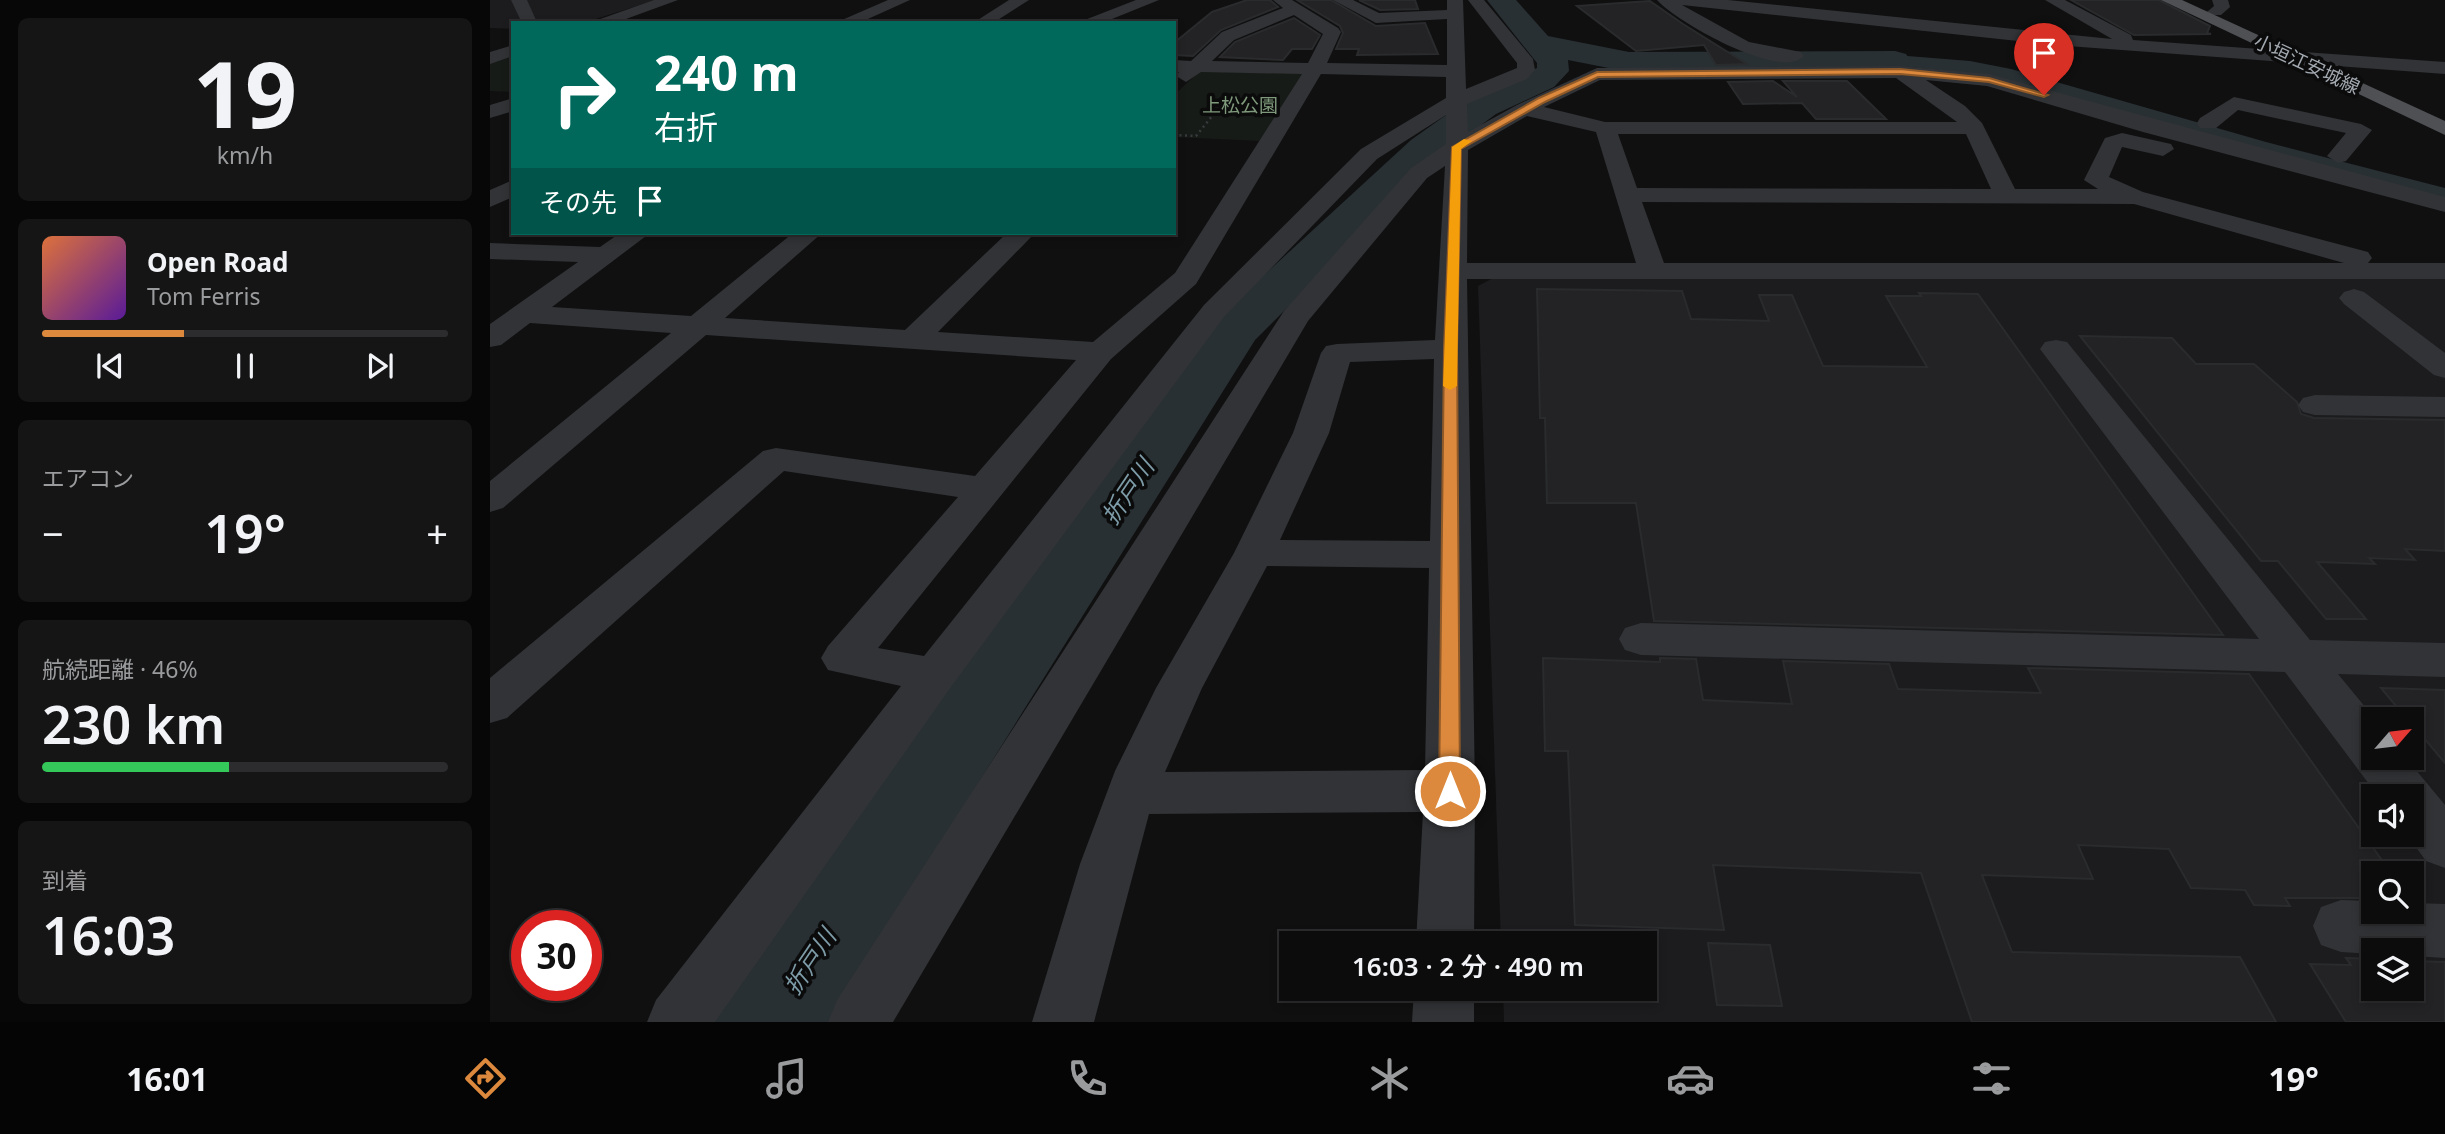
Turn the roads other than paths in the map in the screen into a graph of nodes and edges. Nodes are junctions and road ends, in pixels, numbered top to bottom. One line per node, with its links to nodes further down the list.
1 (519, 0): 19 (street)
2 (617, 0): 14 (street)
3 (902, 0): 21 (street)
4 (1021, 0): 22 (street)
5 (1341, 0): 18 (street)
6 (1422, 0): 18 (street)
7 (1475, 0): 38 (street)
8 (1665, 0): 28 (street)
9 (1683, 0): 24 (street)
10 (1873, 0): 24 (street)
11 (2053, 0): 25 (street)
12 (2169, 0): 29 (main road, 小垣江安城線)
13 (2188, 0): 17 (main road, 小垣江安城線)
14 (666, 1): 20 (street)
15 (1157, 1): 23 (street)
16 (1288, 5): 33 (street); 34 (street)
17 (2218, 6): 30 (main road, 小垣江安城線)
18 (1456, 7): 38 (street)
19 (528, 20)
20 (603, 21)
21 (849, 21)
22 (984, 21)
23 (1090, 21)
24 (1868, 28): 25 (street)
25 (2136, 46): 29 (street)
26 (1874, 54): 36 (street)
27 (1625, 55): 31 (street)
28 (1771, 56): 31 (street); 43 (street)
29 (2289, 56): 30 (street); 46 (main road, 小垣江安城線)
30 (2314, 57): 35 (street); 42 (main road, 小垣江安城線)
31 (1647, 65): 36 (street); 40 (street)
32 (1176, 66): 33 (street)
33 (1195, 67): 34 (street); 37 (street)
34 (1315, 68): 38 (street); 75 (street)
35 (2445, 68)
36 (1897, 70): 45 (street); 50 (street)
37 (1176, 85)
38 (1455, 86): 47 (street); 86 (street)
39 (511, 105): 41 (street)
40 (1524, 109): 44 (street); 47 (street)
41 (490, 112)
42 (2445, 117)
43 (2208, 123): 48 (street); 48 (street)
44 (1605, 128): 45 (street); 52 (street)
45 (1974, 128): 53 (street)
46 (2445, 129)
47 (1457, 147): 63 (street); 100 (street)
48 (2338, 156): 49 (street)
49 (2361, 162)
50 (2308, 170): 54 (street); 56 (street)
51 (511, 188): 55 (street)
52 (1630, 195): 53 (street); 67 (street)
53 (2006, 196): 54 (street)
54 (2135, 197): 65 (street)
55 (490, 200)
56 (2443, 204)
57 (633, 235): 62 (street)
58 (807, 235): 70 (street)
59 (1020, 235): 72 (street)
60 (1700, 246): 64 (street)
61 (490, 251): 62 (street)
62 (606, 255): 69 (street)
63 (1454, 271): 67 (street); 73 (street)
64 (1711, 271): 65 (street); 67 (street)
65 (2404, 271): 66 (street)
66 (2445, 271)
67 (1653, 272)
68 (2354, 298): 76 (street)
69 (524, 314): 70 (street); 71 (street)
70 (697, 325): 72 (street); 80 (street)
71 (490, 338)
72 (912, 340): 75 (street)
73 (1450, 349): 81 (street); 82 (street)
74 (2056, 349): 84 (street)
75 (1100, 352): 79 (street)
76 (2445, 368)
77 (2315, 405): 78 (street)
78 (2445, 407)
79 (984, 489): 86 (street); 87 (street)
80 (490, 500)
81 (1254, 554): 82 (street); 92 (street)
82 (1450, 555): 91 (street)
83 (1641, 639): 84 (street)
84 (2300, 658): 85 (street); 88 (street)
85 (2445, 660)
86 (934, 675): 99 (street)
87 (490, 705)
88 (2361, 737)
89 (2386, 770): 90 (street)
90 (2398, 784)
91 (1450, 791): 92 (street); 96 (street)
92 (1131, 793): 101 (street)
93 (2424, 818): 94 (street)
94 (2445, 845)
95 (2341, 926): 97 (street)
96 (1445, 931)
97 (2445, 931)
98 (1444, 1001): 102 (street)
99 (678, 1022)
100 (859, 1022)
101 (1063, 1022)
102 (1443, 1022)

